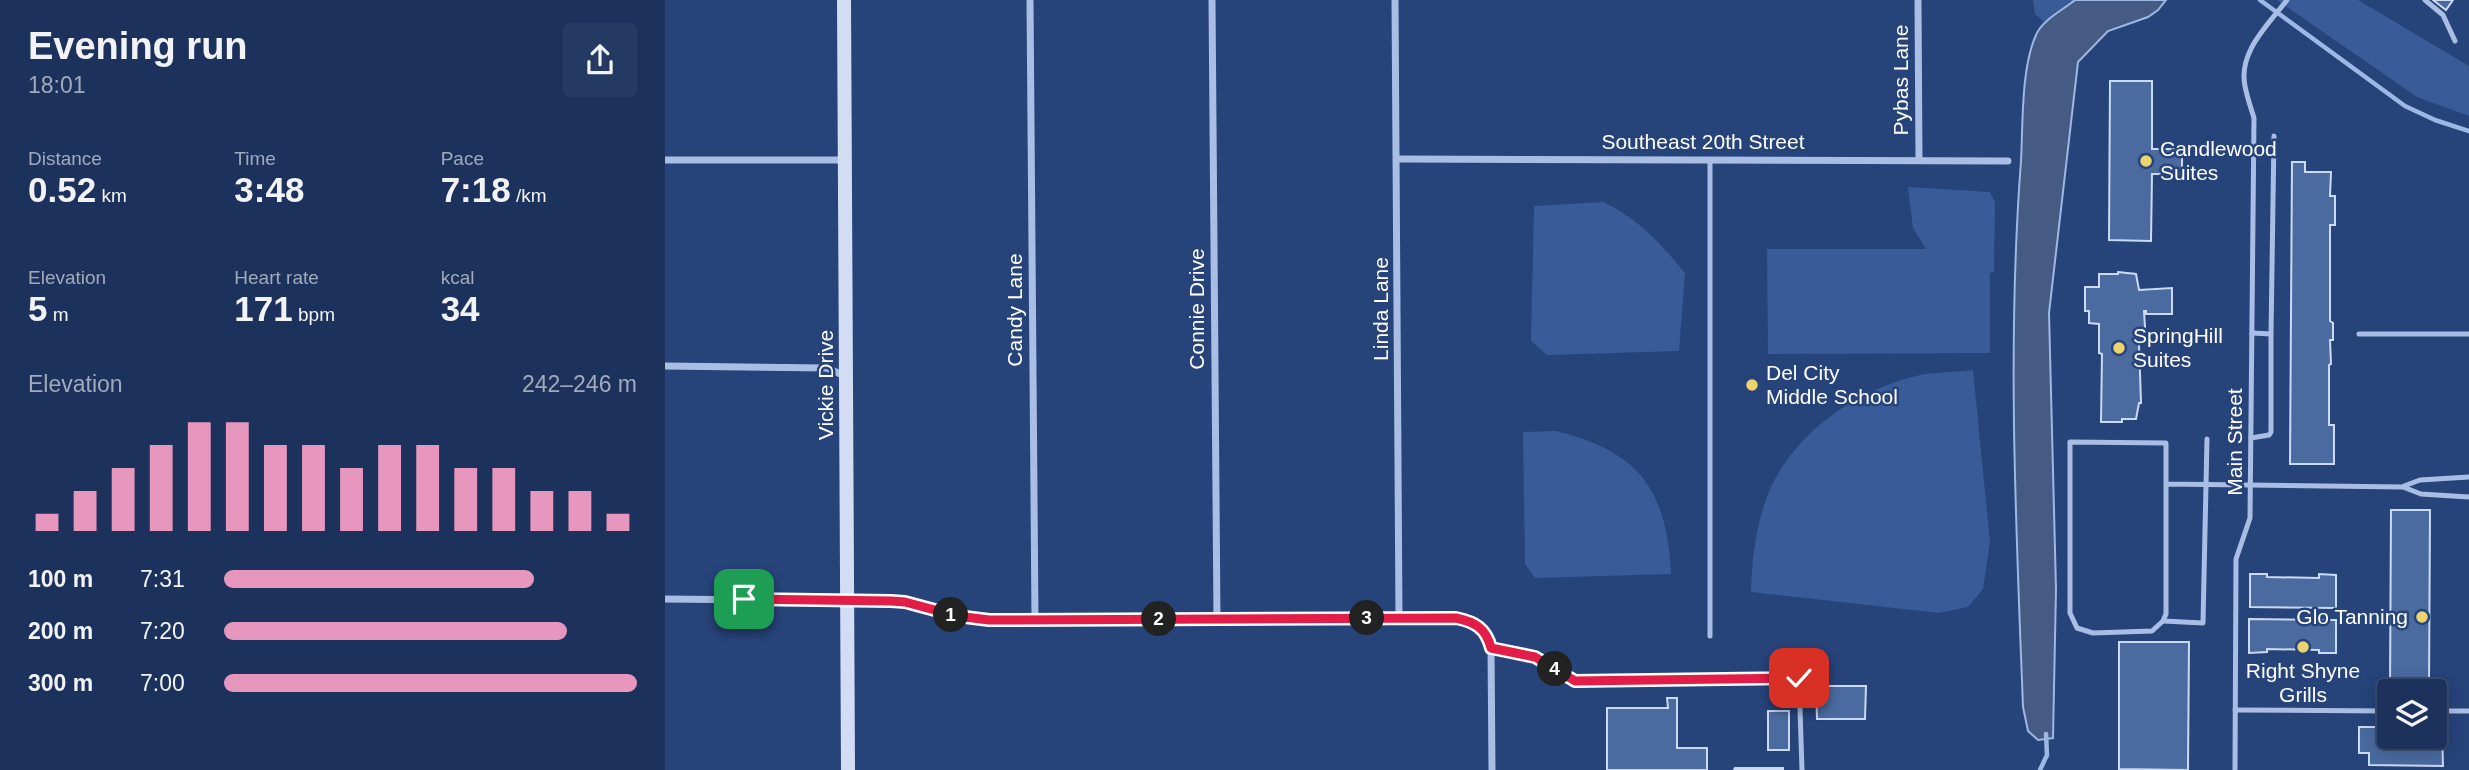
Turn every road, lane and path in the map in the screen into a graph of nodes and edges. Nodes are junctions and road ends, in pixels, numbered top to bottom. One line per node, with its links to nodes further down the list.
1 (843, 0): 12 (street, Vickie Drive)
2 (1030, 0): 34 (street, Candy Lane)
3 (1212, 0): 33 (street, Connie Drive)
4 (1395, 0): 10 (street, Linda Lane)
5 (1918, 0): 14 (street, Pybas Lane)
6 (2287, 0): 16 (lane, Main Street)
7 (2425, 0): 8 (lane)
8 (2455, 41)
9 (2274, 136): 17 (lane)
10 (1398, 159): 13 (street, Southeast 20th Street); 32 (street, Linda Lane)
11 (665, 160): 12 (street)
12 (845, 160): 21 (street, Vickie Drive)
13 (1710, 160): 14 (street, Southeast 20th Street); 36 (lane)
14 (1919, 160): 15 (street, Southeast 20th Street)
15 (2008, 161)
16 (2252, 333): 17 (lane); 22 (lane, Main Street)
17 (2271, 334): 22 (lane)
18 (2359, 334): 19 (lane)
19 (2469, 334)
20 (665, 366): 21 (street)
21 (847, 376): 31 (street, Vickie Drive)
22 (2251, 438): 27 (lane, Main Street)
23 (2207, 439): 26 (lane)
24 (2469, 477): 28 (lane)
25 (2166, 484): 26 (lane); 35 (lane); 35 (lane)
26 (2206, 484): 27 (lane); 35 (lane)
27 (2251, 485): 28 (lane); 38 (lane, Main Street)
28 (2403, 487): 29 (lane)
29 (2469, 497)
30 (665, 599): 31 (street)
31 (848, 599): 34 (street); 42 (street, Vickie Drive)
32 (1399, 618): 33 (street); 37 (street)
33 (1217, 619): 34 (street)
34 (1035, 620)
35 (2164, 621)
36 (1710, 636)
37 (1491, 648): 43 (street); 44 (lane)
38 (2235, 710): 39 (lane); 45 (lane, Main Street)
39 (2377, 711)
40 (2447, 711): 41 (lane)
41 (2469, 711)
42 (848, 770)
43 (1492, 770)
44 (1802, 770)
45 (2235, 770)

